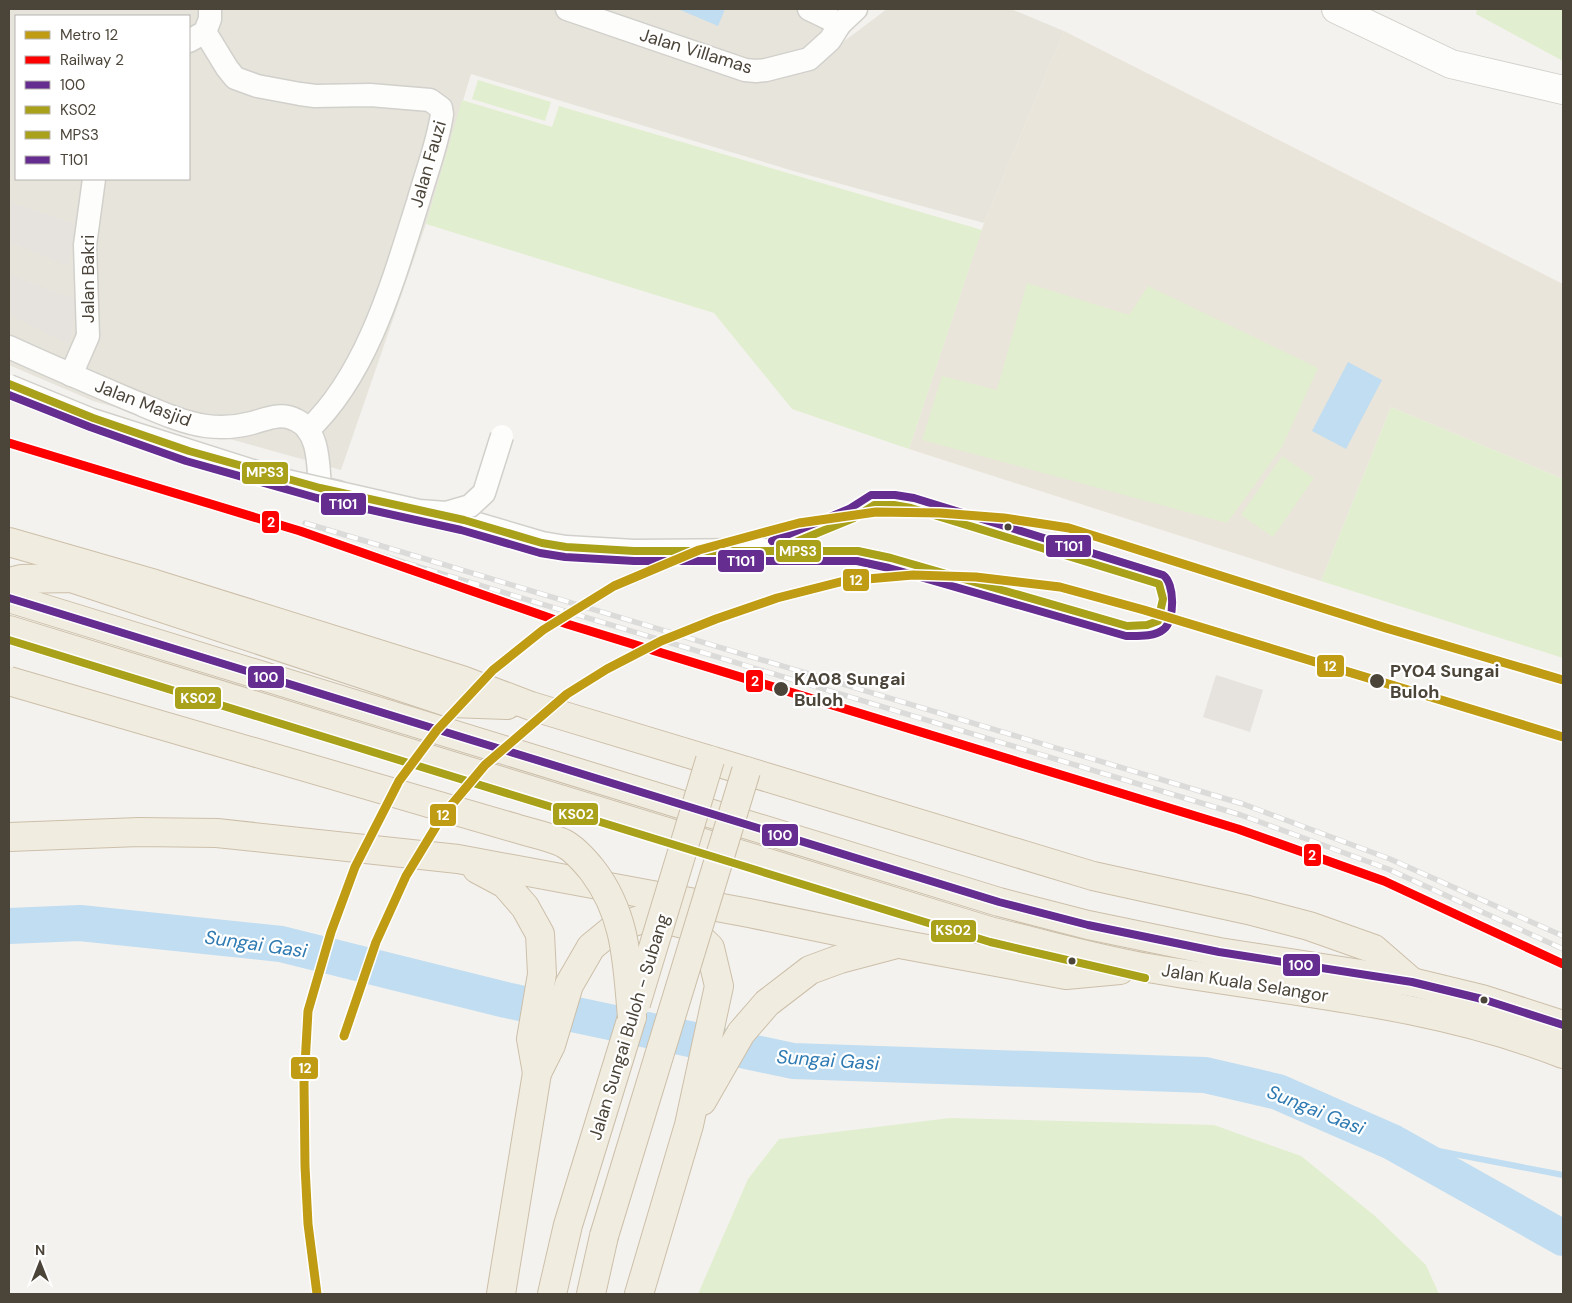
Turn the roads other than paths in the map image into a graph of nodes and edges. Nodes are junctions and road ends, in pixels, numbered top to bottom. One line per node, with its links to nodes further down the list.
1 (210, 9): 6 (street)
2 (567, 9): 5 (street, Jalan Villamas)
3 (809, 9): 5 (street, Jalan Villamas)
4 (1336, 9): 7 (street)
5 (848, 16)
6 (197, 36): 12 (street, Jalan Fauzi)
7 (1563, 90)
8 (94, 180): 10 (street, Jalan Bakri)
9 (9, 347): 10 (street, Jalan Masjid)
10 (71, 375): 12 (street, Jalan Masjid)
11 (9, 386): 13 (street, bridge)
12 (308, 430): 15 (street)
13 (502, 436)
14 (9, 542): 20 (highway)
15 (776, 550)
16 (9, 582): 20 (highway)
17 (9, 598): 27 (highway, Jalan Kuala Selangor)
18 (9, 630): 26 (highway, Jalan Kuala Selangor)
19 (9, 682): 28 (highway, bridge)
20 (531, 706): 21 (highway)
21 (710, 760): 22 (highway); 28 (highway, Jalan Sungai Buloh - Subang, bridge)
22 (746, 771): 27 (highway); 35 (highway, Jalan Sungai Buloh - Subang, bridge)
23 (9, 837): 24 (highway)
24 (458, 859): 25 (highway); 31 (highway)
25 (900, 944): 26 (highway); 32 (highway)
26 (1147, 968): 30 (highway, Jalan Kuala Selangor)
27 (1412, 982): 29 (highway, Jalan Kuala Selangor)
28 (632, 1017): 34 (highway, Jalan Sungai Buloh - Subang)
29 (1563, 1025)
30 (1563, 1054)
31 (537, 1073): 32 (highway); 33 (highway)
32 (689, 1125): 36 (highway)
33 (501, 1294)
34 (552, 1294)
35 (591, 1294)
36 (640, 1294)

